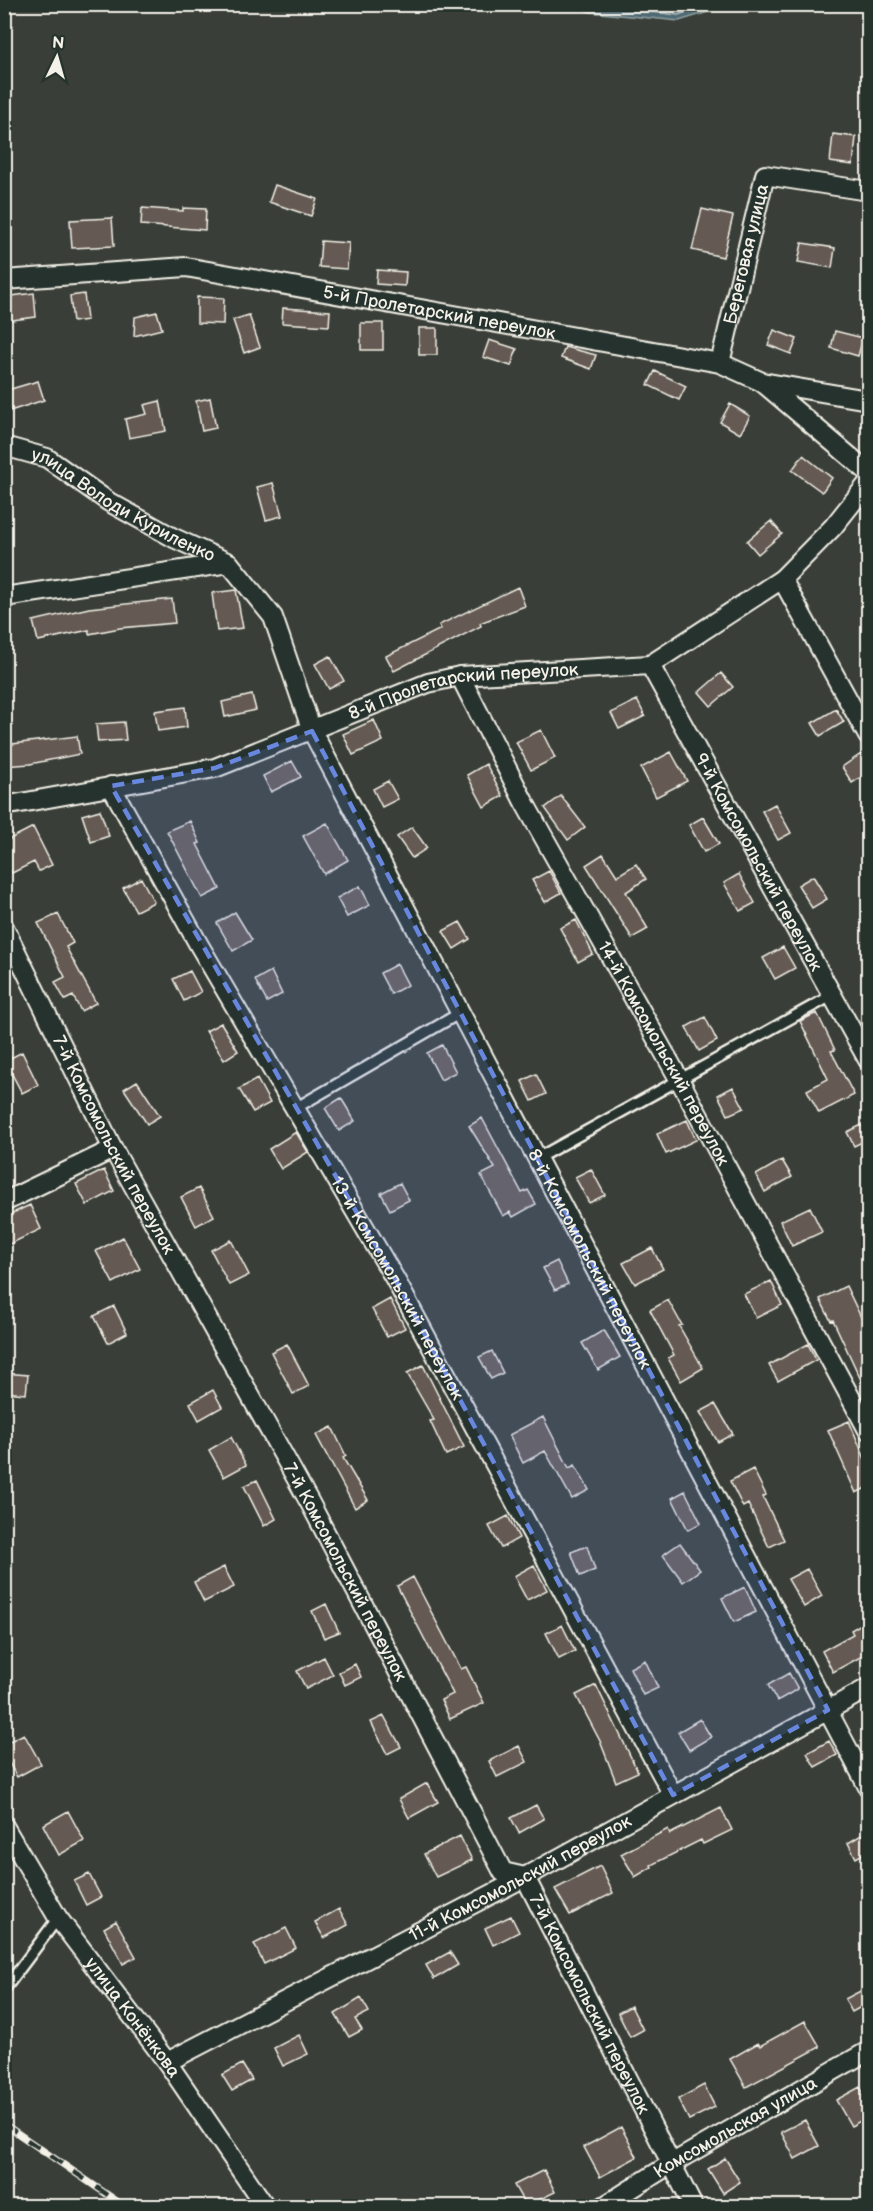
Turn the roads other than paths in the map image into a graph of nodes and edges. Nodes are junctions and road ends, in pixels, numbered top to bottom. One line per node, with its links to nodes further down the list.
1 (868, 191): 3 (street, Береговая улица)
2 (4, 280): 3 (street, 5-й Пролетарский переулок)
3 (720, 363): 4 (street, 5-й Пролетарский переулок)
4 (762, 382): 5 (street, 5-й Пролетарский переулок); 7 (street)
5 (868, 400)
6 (4, 446): 9 (street, улица Володи Куриленко)
7 (868, 472)
8 (868, 483): 10 (street, 8-й Пролетарский переулок)
9 (229, 563): 11 (street); 14 (street, улица Володи Куриленко)
10 (782, 579): 12 (street, 8-й Пролетарский переулок); 15 (street)
11 (4, 597)
12 (650, 664): 13 (street, 8-й Пролетарский переулок); 19 (street, 9-й Комсомольский переулок)
13 (460, 676): 14 (street, 8-й Пролетарский переулок); 22 (street, 14-й Комсомольский переулок)
14 (312, 731): 16 (street, 8-й Пролетарский переулок); 20 (street, 8-й Комсомольский переулок)
15 (868, 736)
16 (111, 786): 17 (street, 8-й Пролетарский переулок); 23 (street, 13-й Комсомольский переулок)
17 (4, 806)
18 (4, 927): 24 (street, 7-й Комсомольский переулок)
19 (831, 996): 21 (street, 9-й Комсомольский переулок); 22 (lane)
20 (460, 1013): 23 (lane); 25 (street, 8-й Комсомольский переулок)
21 (867, 1055)
22 (679, 1079): 25 (lane); 27 (street, 14-й Комсомольский переулок)
23 (294, 1109): 31 (street, 13-й Комсомольский переулок)
24 (113, 1149): 26 (street); 33 (street, 7-й Комсомольский переулок)
25 (536, 1159): 29 (street, 8-й Комсомольский переулок)
26 (4, 1202)
27 (868, 1430)
28 (868, 1688): 29 (street, 11-й Комсомольский переулок)
29 (828, 1710): 30 (street, 8-й Комсомольский переулок); 31 (street, 11-й Комсомольский переулок)
30 (868, 1787)
31 (673, 1795): 33 (street, 11-й Комсомольский переулок)
32 (4, 1826): 34 (street, улица Конёнкова)
33 (525, 1877): 37 (street, 11-й Комсомольский переулок); 38 (street, 7-й Комсомольский переулок)
34 (58, 1918): 35 (lane); 37 (street, улица Конёнкова)
35 (4, 1990)
36 (868, 2051): 38 (street, Комсомольская улица)
37 (166, 2062): 39 (street, улица Конёнкова)
38 (669, 2164): 40 (street, Комсомольская улица); 41 (street, 7-й Комсомольский переулок)
39 (265, 2206)
40 (604, 2206)
41 (693, 2206)

